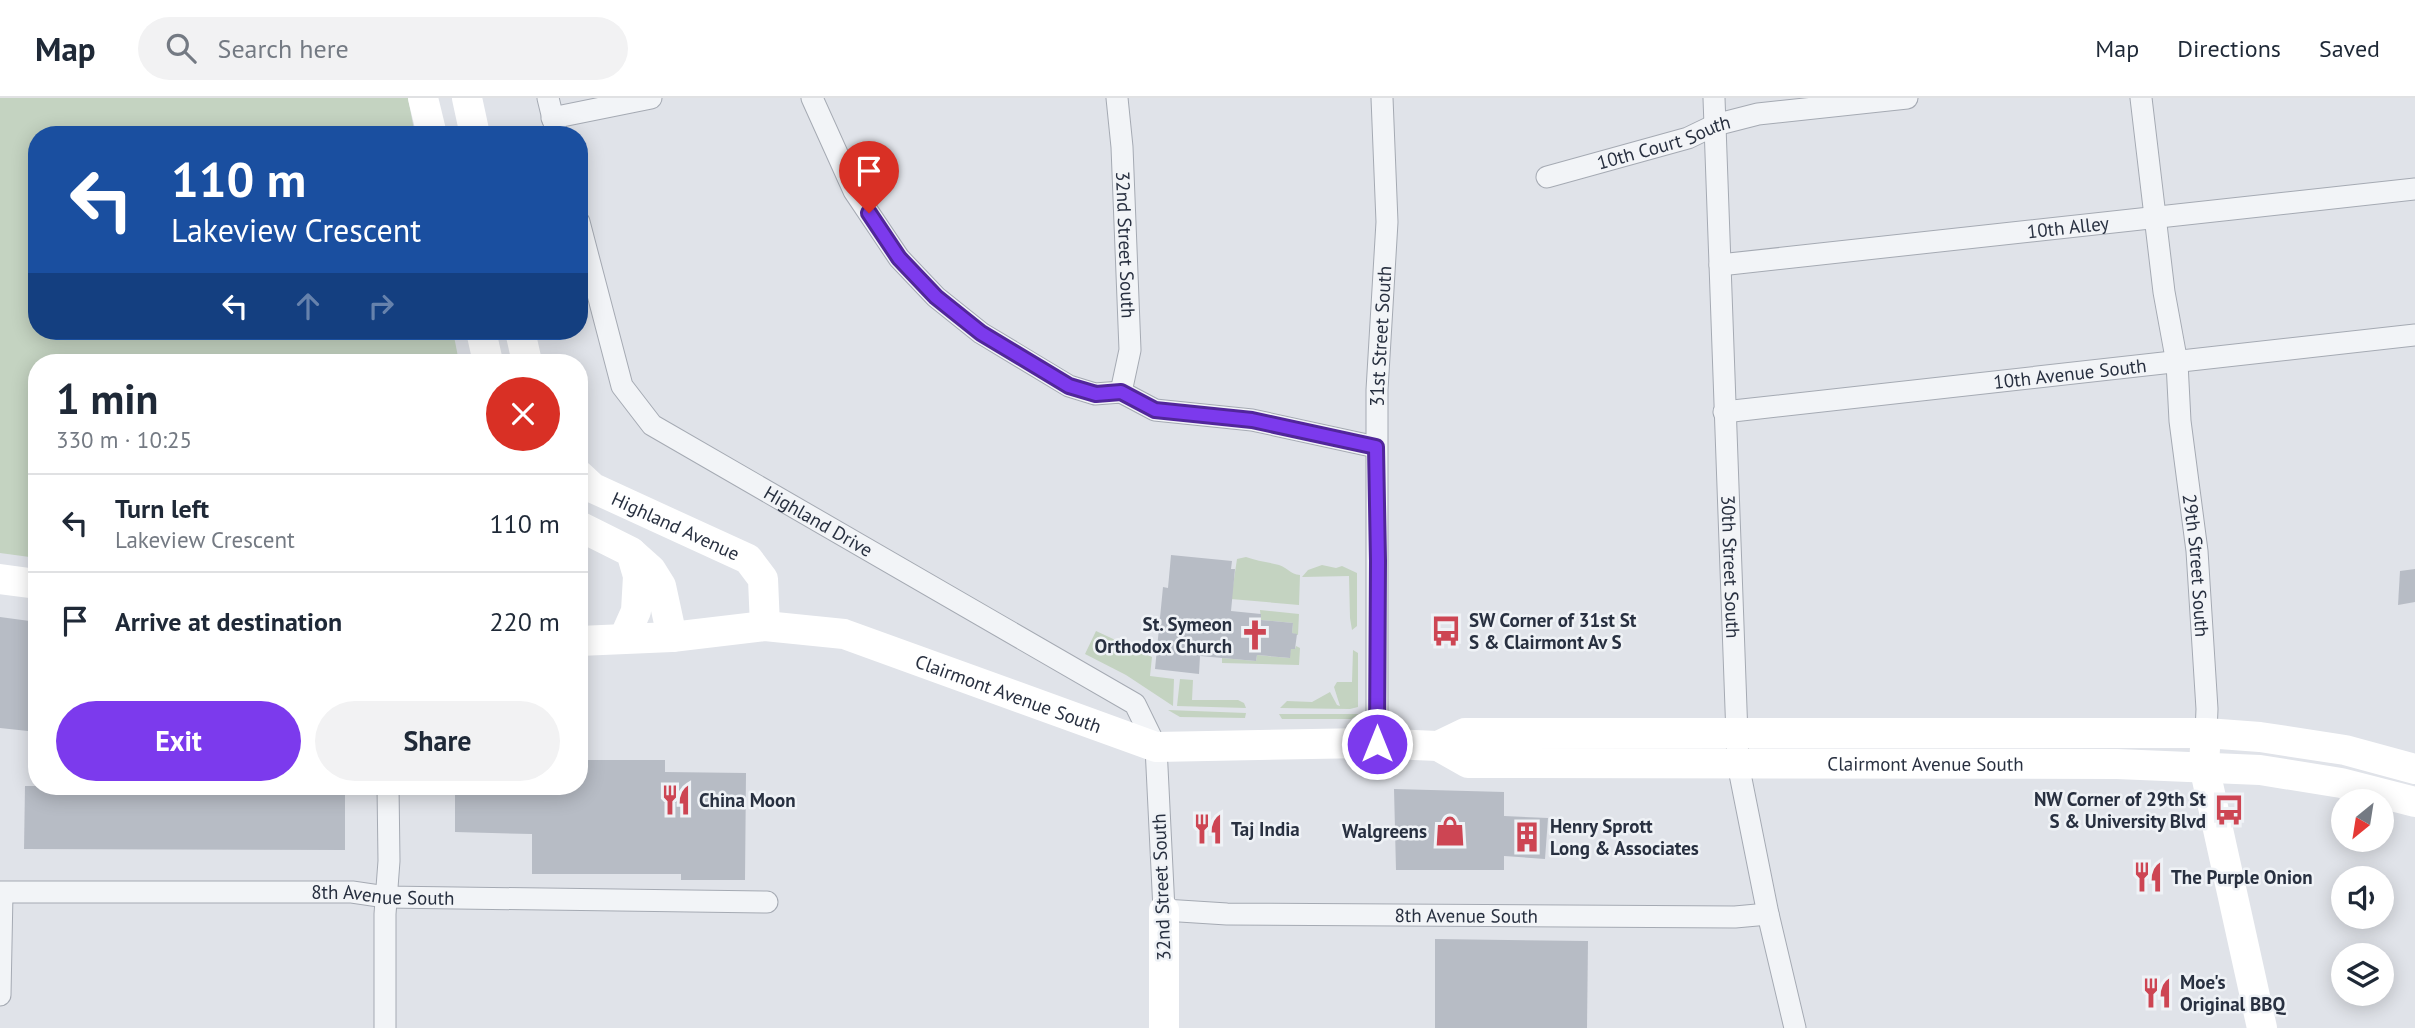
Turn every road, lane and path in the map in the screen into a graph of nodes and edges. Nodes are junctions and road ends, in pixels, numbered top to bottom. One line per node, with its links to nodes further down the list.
1 (423, 98): 12 (street)
2 (467, 98): 13 (street)
3 (652, 98): 10 (street)
4 (812, 98): 21 (street)
5 (1117, 98): 21 (street, 32nd Street South)
6 (1382, 98): 23 (street, 31st Street South)
7 (1714, 98): 11 (street, 30th Street South)
8 (1907, 98): 11 (street, 10th Court South)
9 (2141, 98): 16 (street, 29th Street South)
10 (552, 117)
11 (1715, 125): 14 (street, 10th Court South); 18 (street, 30th Street South)
12 (430, 126)
13 (473, 126)
14 (1547, 177)
15 (2415, 188): 16 (street, 10th Alley)
16 (2156, 215): 18 (street, 10th Alley); 20 (street, 29th Street South)
17 (588, 256): 37 (street, Highland Drive)
18 (1720, 265): 22 (street, 30th Street South)
19 (2415, 335): 20 (street, 10th Avenue South)
20 (2176, 363): 22 (street, 10th Avenue South); 33 (street, 29th Street South)
21 (1121, 392): 23 (street)
22 (1724, 412): 34 (street, 30th Street South)
23 (1376, 447): 35 (street, 31st Street South)
24 (588, 483): 29 (street, Highland Avenue)
25 (588, 530): 26 (street)
26 (631, 552): 30 (street); 31 (street)
27 (0, 579): 28 (street)
28 (28, 583)
29 (765, 626): 30 (street, Clairmont Avenue South); 37 (street, Clairmont Avenue South)
30 (672, 637): 31 (street, Clairmont Avenue South)
31 (624, 638): 32 (street, Clairmont Avenue South)
32 (588, 640)
33 (2206, 733): 34 (street, Clairmont Avenue South); 39 (street, 29th Street South); 40 (street, Clairmont Avenue South)
34 (1737, 734): 36 (street, Clairmont Avenue South); 38 (street, 30th Street South)
35 (1377, 744): 36 (street, Clairmont Avenue South); 37 (street, Clairmont Avenue South)
36 (1438, 746): 38 (street, Clairmont Avenue South)
37 (1156, 747): 46 (street, 32nd Street South)
38 (1738, 764): 39 (street, Clairmont Avenue South); 47 (street, 30th Street South)
39 (2204, 766): 42 (street, Clairmont Avenue South); 52 (street, 29th Street South)
40 (2415, 769)
41 (388, 795): 44 (street)
42 (2415, 802)
43 (1, 892): 44 (street, 8th Avenue South); 48 (street)
44 (386, 897): 45 (street, 8th Avenue South); 49 (street)
45 (767, 902)
46 (1164, 910): 47 (street, 8th Avenue South); 50 (street, 32nd Street South)
47 (1768, 914): 51 (street, 30th Street South)
48 (0, 995)
49 (385, 1028)
50 (1164, 1028)
51 (1795, 1028)
52 (2262, 1028)

